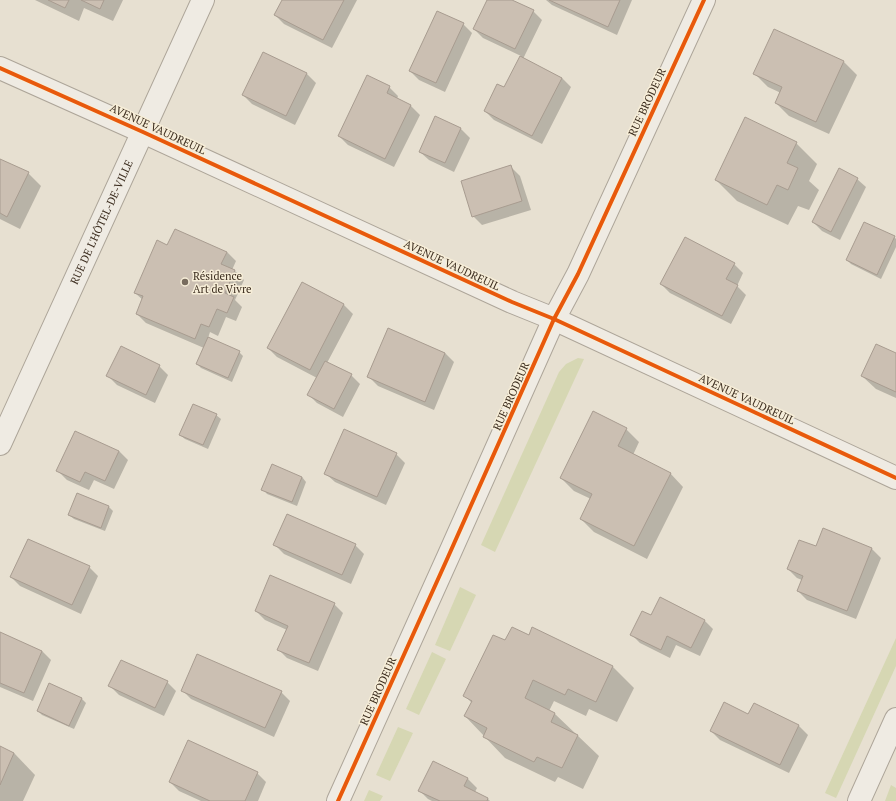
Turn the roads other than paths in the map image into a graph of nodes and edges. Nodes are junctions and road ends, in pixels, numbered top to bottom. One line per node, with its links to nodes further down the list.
1 (203, 0): 4 (street, RUE DE L'HÔTEL-DE-VILLE)
2 (704, 0): 5 (street, RUE BRODEUR)
3 (0, 68): 4 (street, AVENUE VAUDREUIL)
4 (143, 132): 5 (street, AVENUE VAUDREUIL); 6 (street, RUE DE L'HÔTEL-DE-VILLE)
5 (554, 319): 7 (street, AVENUE VAUDREUIL); 9 (street, RUE BRODEUR)
6 (0, 444)
7 (896, 478)
8 (896, 720): 10 (street)
9 (338, 801)
10 (858, 801)

